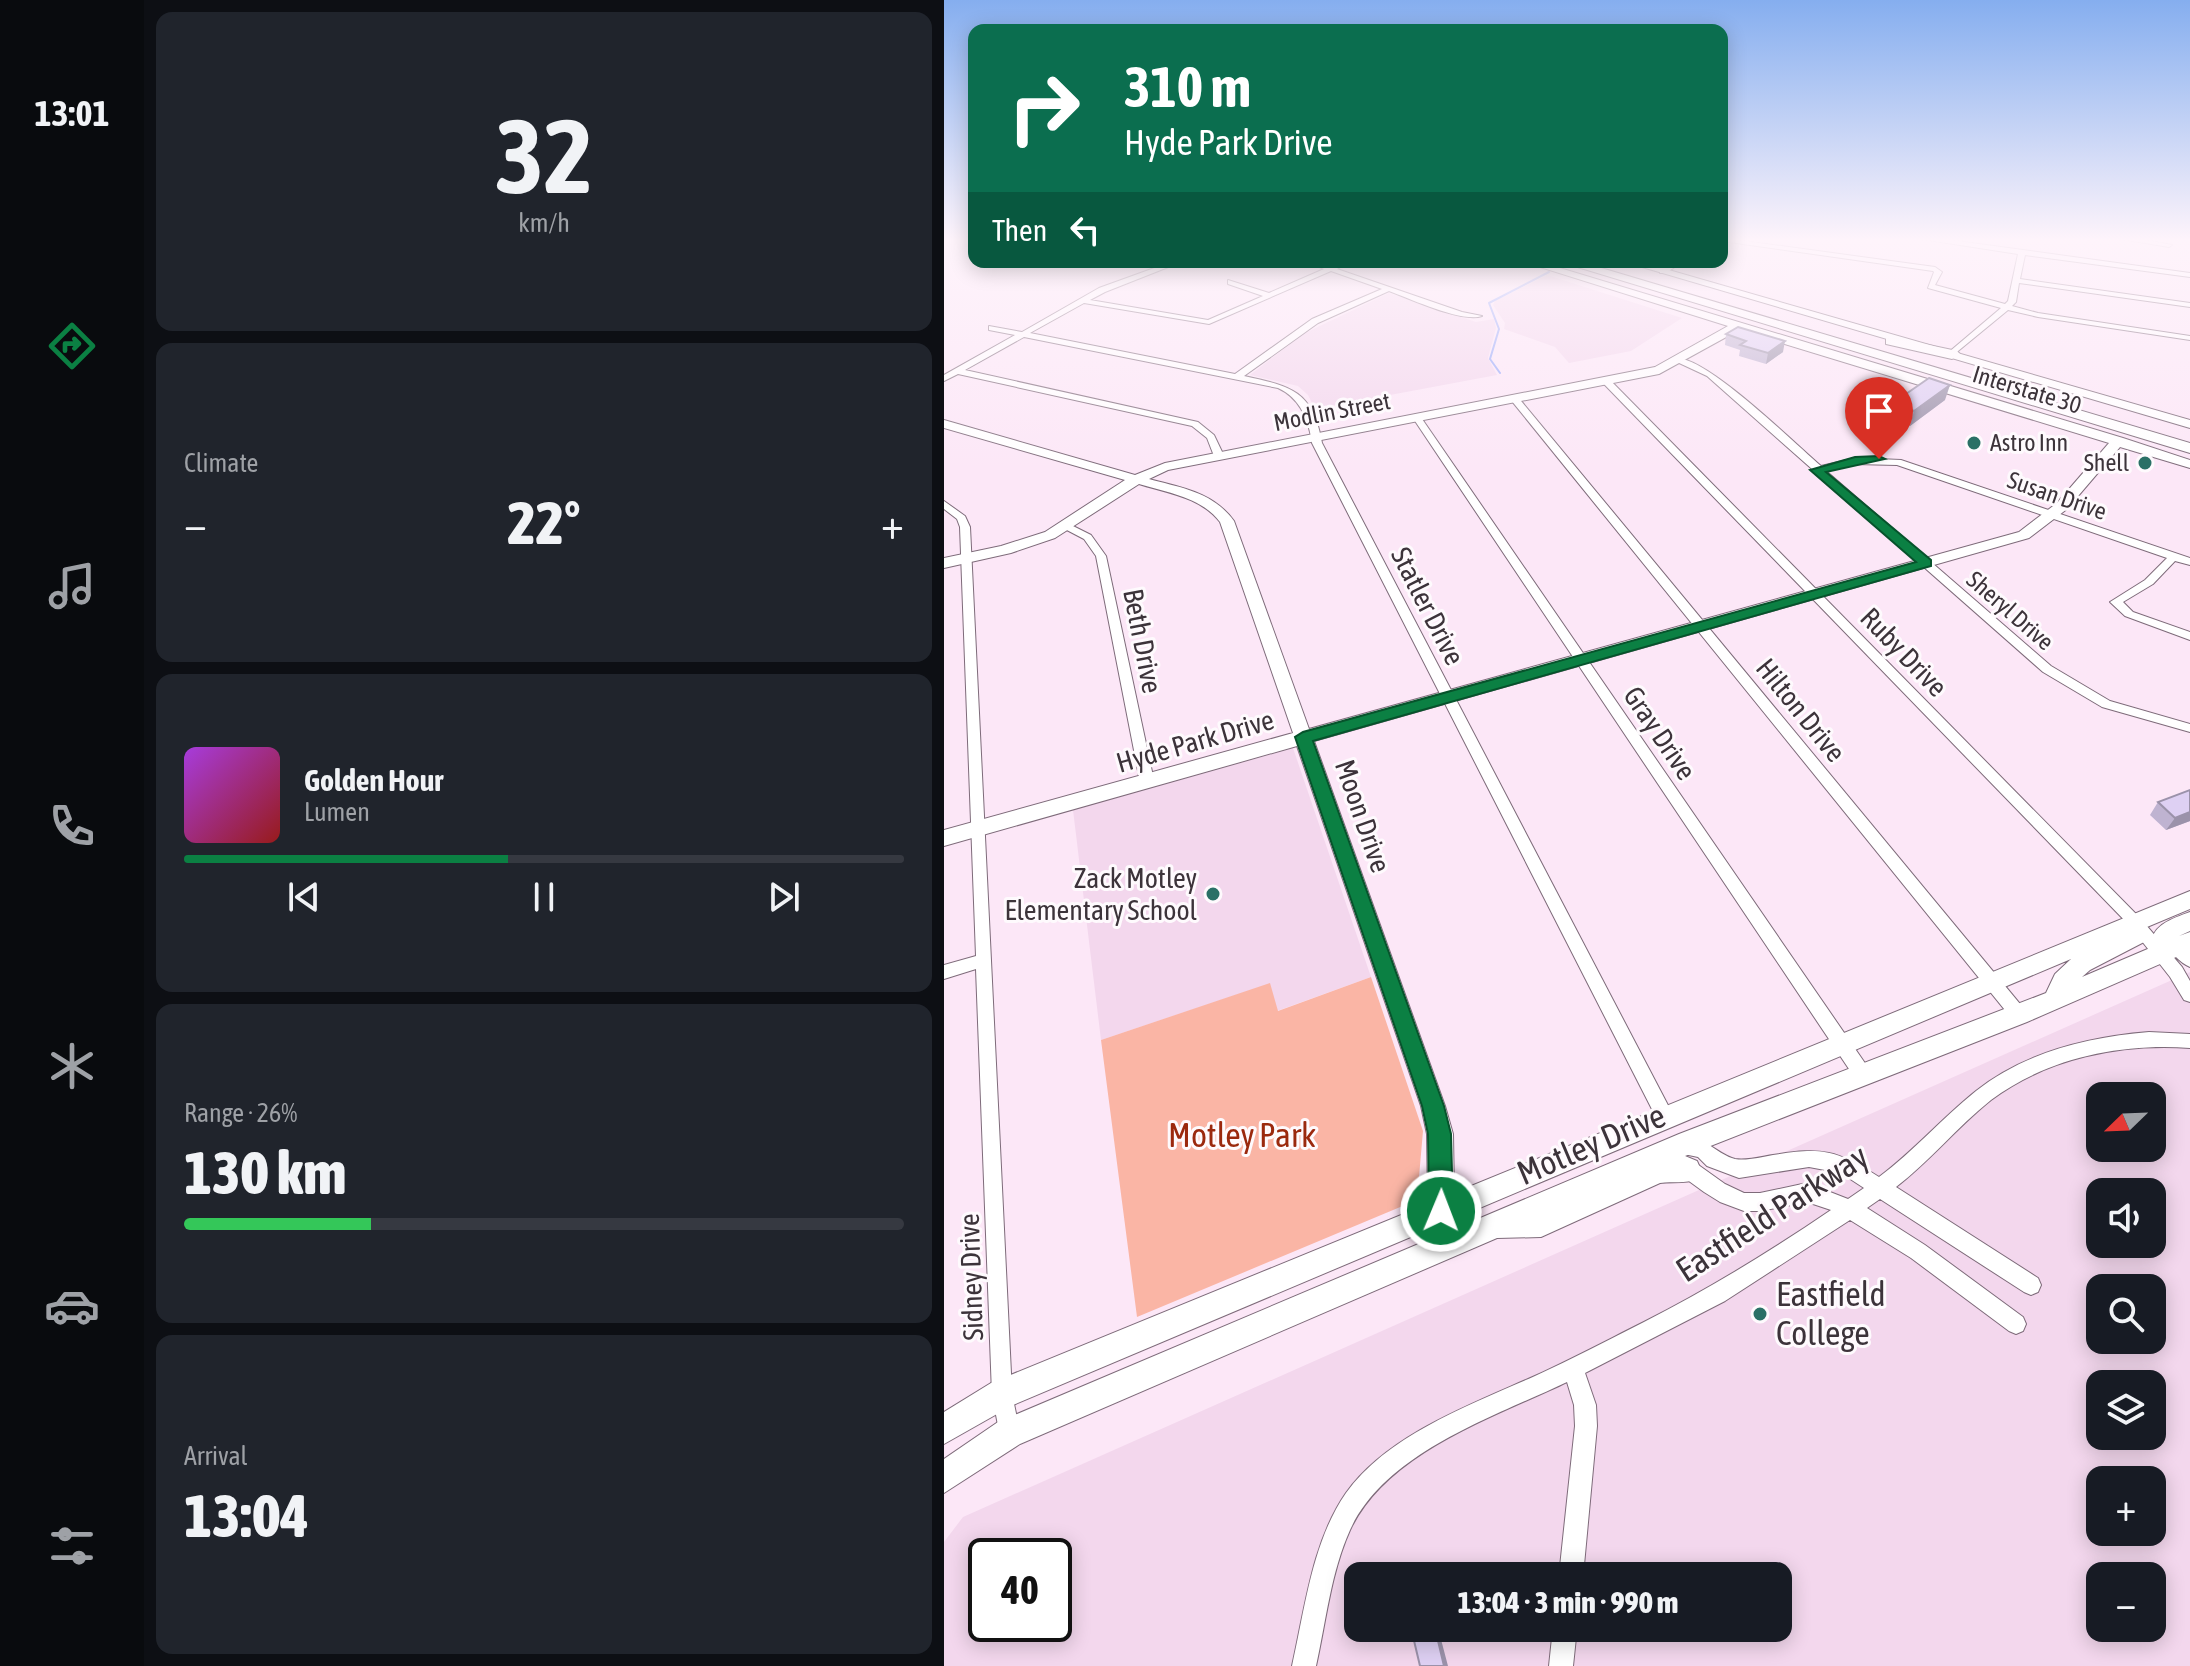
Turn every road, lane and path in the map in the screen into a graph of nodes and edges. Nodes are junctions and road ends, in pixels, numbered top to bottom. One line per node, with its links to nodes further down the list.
1 (1057, 316): 15 (street)
2 (1162, 316): 3 (street)
3 (1224, 316)
4 (1327, 316): 21 (street)
5 (1704, 316): 13 (street, Interstate 30)
6 (1740, 316): 23 (highway)
7 (1746, 316): 31 (highway)
8 (1778, 316): 29 (highway)
9 (1790, 316): 17 (highway)
10 (1819, 316): 17 (street, Interstate 30)
11 (1997, 316): 17 (street)
12 (2043, 316): 16 (street)
13 (1737, 326): 18 (street, Modlin Street); 23 (street, Interstate 30)
14 (992, 328): 15 (street, Statler Drive)
15 (1022, 335): 19 (street); 21 (street, Statler Drive)
16 (2190, 338)
17 (1952, 354): 27 (street, Interstate 30)
18 (1680, 360): 22 (street, Modlin Street); 34 (street, Sheryl Drive)
19 (958, 371): 20 (street); 32 (street)
20 (944, 378)
21 (1236, 378): 28 (street, Statler Drive)
22 (1606, 381): 24 (street, Modlin Street); 44 (street, Ruby Drive)
23 (1977, 397): 30 (street, Interstate 30)
24 (1514, 398): 25 (street, Modlin Street); 45 (street, Hilton Drive)
25 (1417, 418): 28 (street, Modlin Street); 47 (street, Gray Drive)
26 (944, 424): 35 (street, Moon Drive)
27 (2190, 424)
28 (1316, 438): 32 (street, Modlin Street); 48 (street, Statler Drive)
29 (2190, 438)
30 (2118, 441): 33 (street, Interstate 30); 37 (street, Hyde Park Drive)
31 (2190, 448)
32 (1219, 456): 35 (street, Modlin Street)
33 (2190, 464)
34 (1816, 470): 37 (street, Susan Drive); 43 (street, Sheryl Drive)
35 (1137, 479): 38 (street, Modlin Street); 50 (street, Moon Drive)
36 (944, 504): 40 (street, Sidney Drive)
37 (2051, 516): 39 (street, Susan Drive); 43 (street, Hyde Park Drive)
38 (1067, 526): 40 (street, Modlin Street); 51 (street, Beth Drive)
39 (2173, 557): 41 (street, Susan Drive); 46 (street)
40 (966, 558): 42 (street, Modlin Street); 52 (street, Sidney Drive)
41 (2190, 562)
42 (944, 563)
43 (1926, 563): 44 (street, Hyde Park Drive); 49 (street, Sheryl Drive)
44 (1815, 594): 45 (street, Hyde Park Drive); 56 (street, Ruby Drive)
45 (1702, 626): 47 (street, Hyde Park Drive); 60 (street, Hilton Drive)
46 (2190, 636)
47 (1581, 660): 48 (street, Hyde Park Drive); 65 (street, Gray Drive)
48 (1448, 697): 50 (street, Hyde Park Drive); 67 (street, Statler Drive)
49 (2190, 728)
50 (1303, 737): 51 (street, Hyde Park Drive); 71 (street, Moon Drive)
51 (1147, 781): 52 (street, Hyde Park Drive)
52 (979, 828): 53 (street, Hyde Park Drive); 58 (street, Sidney Drive)
53 (944, 838)
54 (2190, 900): 56 (street, Motley Drive)
55 (2190, 921): 57 (street, Motley Drive)
56 (2135, 922): 57 (street); 60 (street, Motley Drive); 62 (street)
57 (2177, 947): 61 (street); 62 (street, Motley Drive)
58 (984, 960): 59 (street); 76 (street, Sidney Drive)
59 (944, 972)
60 (1992, 981): 63 (street, Hilton Drive); 65 (street, Motley Drive)
61 (2190, 995)
62 (2054, 1000): 63 (street, Motley Drive)
63 (2019, 1015): 66 (street, Motley Drive)
64 (2190, 1041): 69 (street, Eastfield Parkway)
65 (1841, 1044): 66 (street, Gray Drive); 67 (street, Motley Drive)
66 (1863, 1075): 68 (street, Motley Drive)
67 (1665, 1117): 68 (street); 71 (street, Motley Drive)
68 (1684, 1158): 69 (street); 70 (street); 72 (street, Motley Drive)
69 (1882, 1187): 70 (street, Eastfield Parkway); 73 (street)
70 (1848, 1208): 74 (street); 75 (street, Eastfield Parkway)
71 (1441, 1211): 72 (street, Moon Drive); 76 (street, Motley Drive)
72 (1450, 1242): 78 (street)
73 (2031, 1285)
74 (2016, 1324)
75 (1573, 1369): 80 (street); 82 (street, Eastfield Parkway)
76 (1002, 1394): 77 (street, Motley Drive); 78 (street, Sidney Drive)
77 (944, 1429)
78 (1009, 1433): 79 (street)
79 (944, 1477)
80 (1572, 1562)
81 (1564, 1642): 83 (street)
82 (1304, 1666)
83 (1561, 1666)

